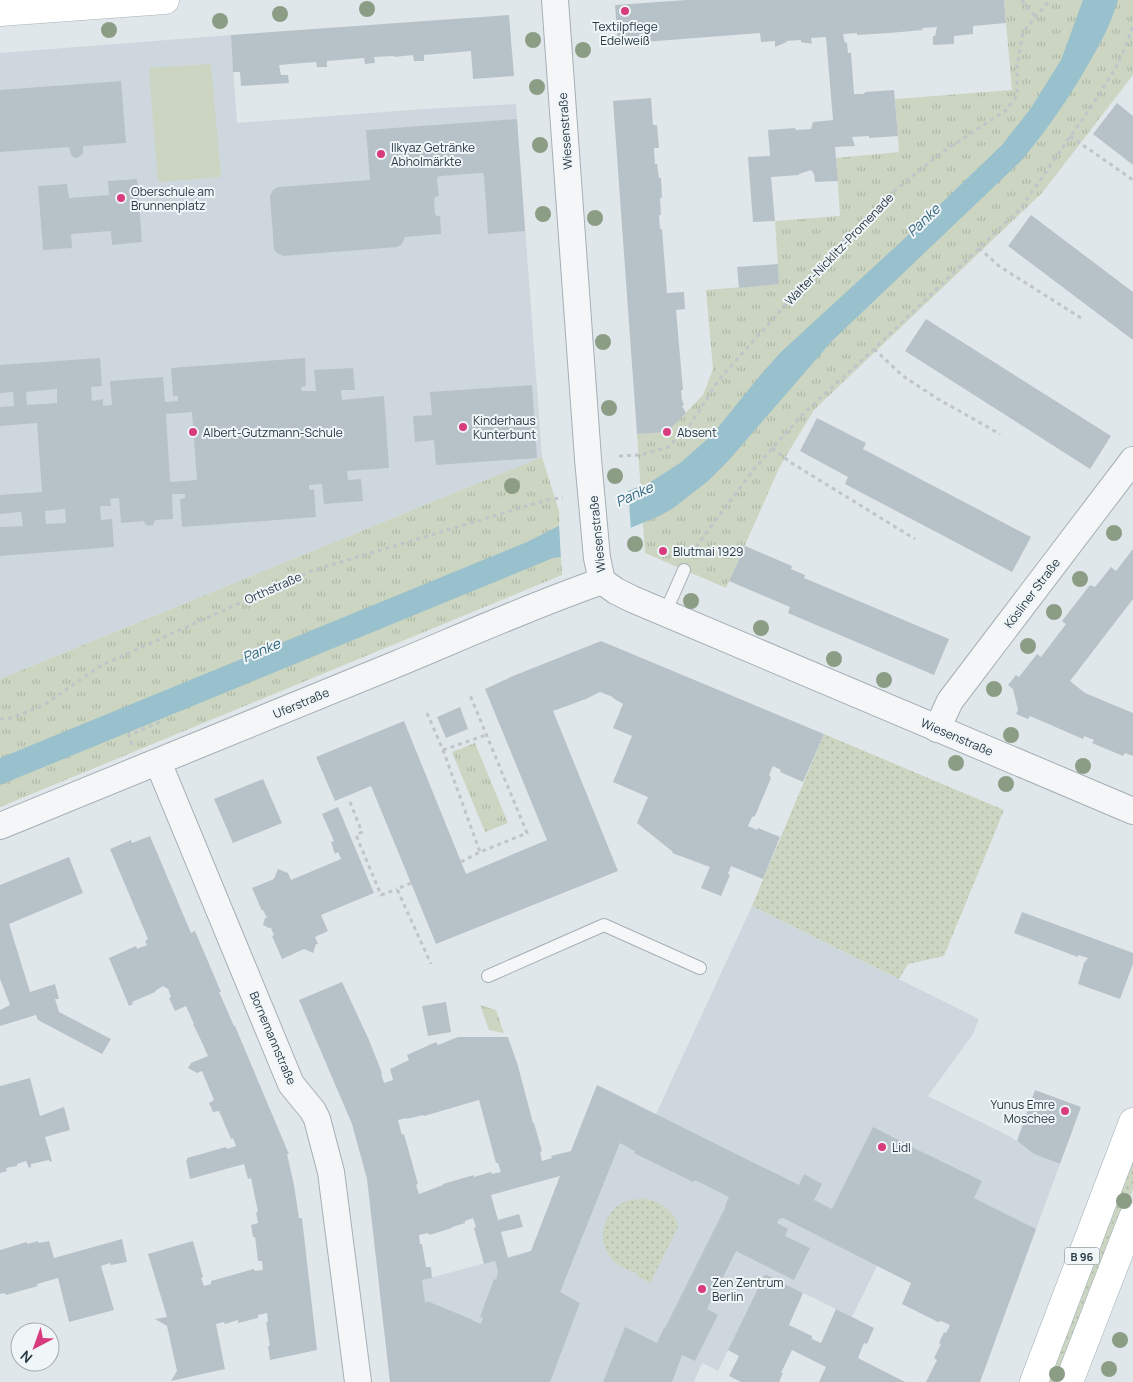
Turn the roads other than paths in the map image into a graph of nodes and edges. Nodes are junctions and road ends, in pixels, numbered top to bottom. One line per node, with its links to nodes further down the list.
1 (158, 0): 3 (main road)
2 (555, 0): 5 (street, Wiesenstraße)
3 (0, 12)
4 (1133, 460): 8 (street, Kösliner Straße)
5 (600, 570): 7 (street, Wiesenstraße); 9 (street, Uferstraße)
6 (684, 570): 7 (lane)
7 (665, 614): 8 (street, Wiesenstraße)
8 (937, 729): 10 (street, Wiesenstraße)
9 (158, 762): 11 (street, Uferstraße); 16 (street, Bornemannstraße)
10 (1133, 811)
11 (0, 826)
12 (700, 968): 13 (lane)
13 (488, 976)
14 (1133, 1122): 17 (main road, B 96)
15 (1133, 1217): 18 (main road, B 96)
16 (358, 1382)
17 (1034, 1382)
18 (1069, 1382)

